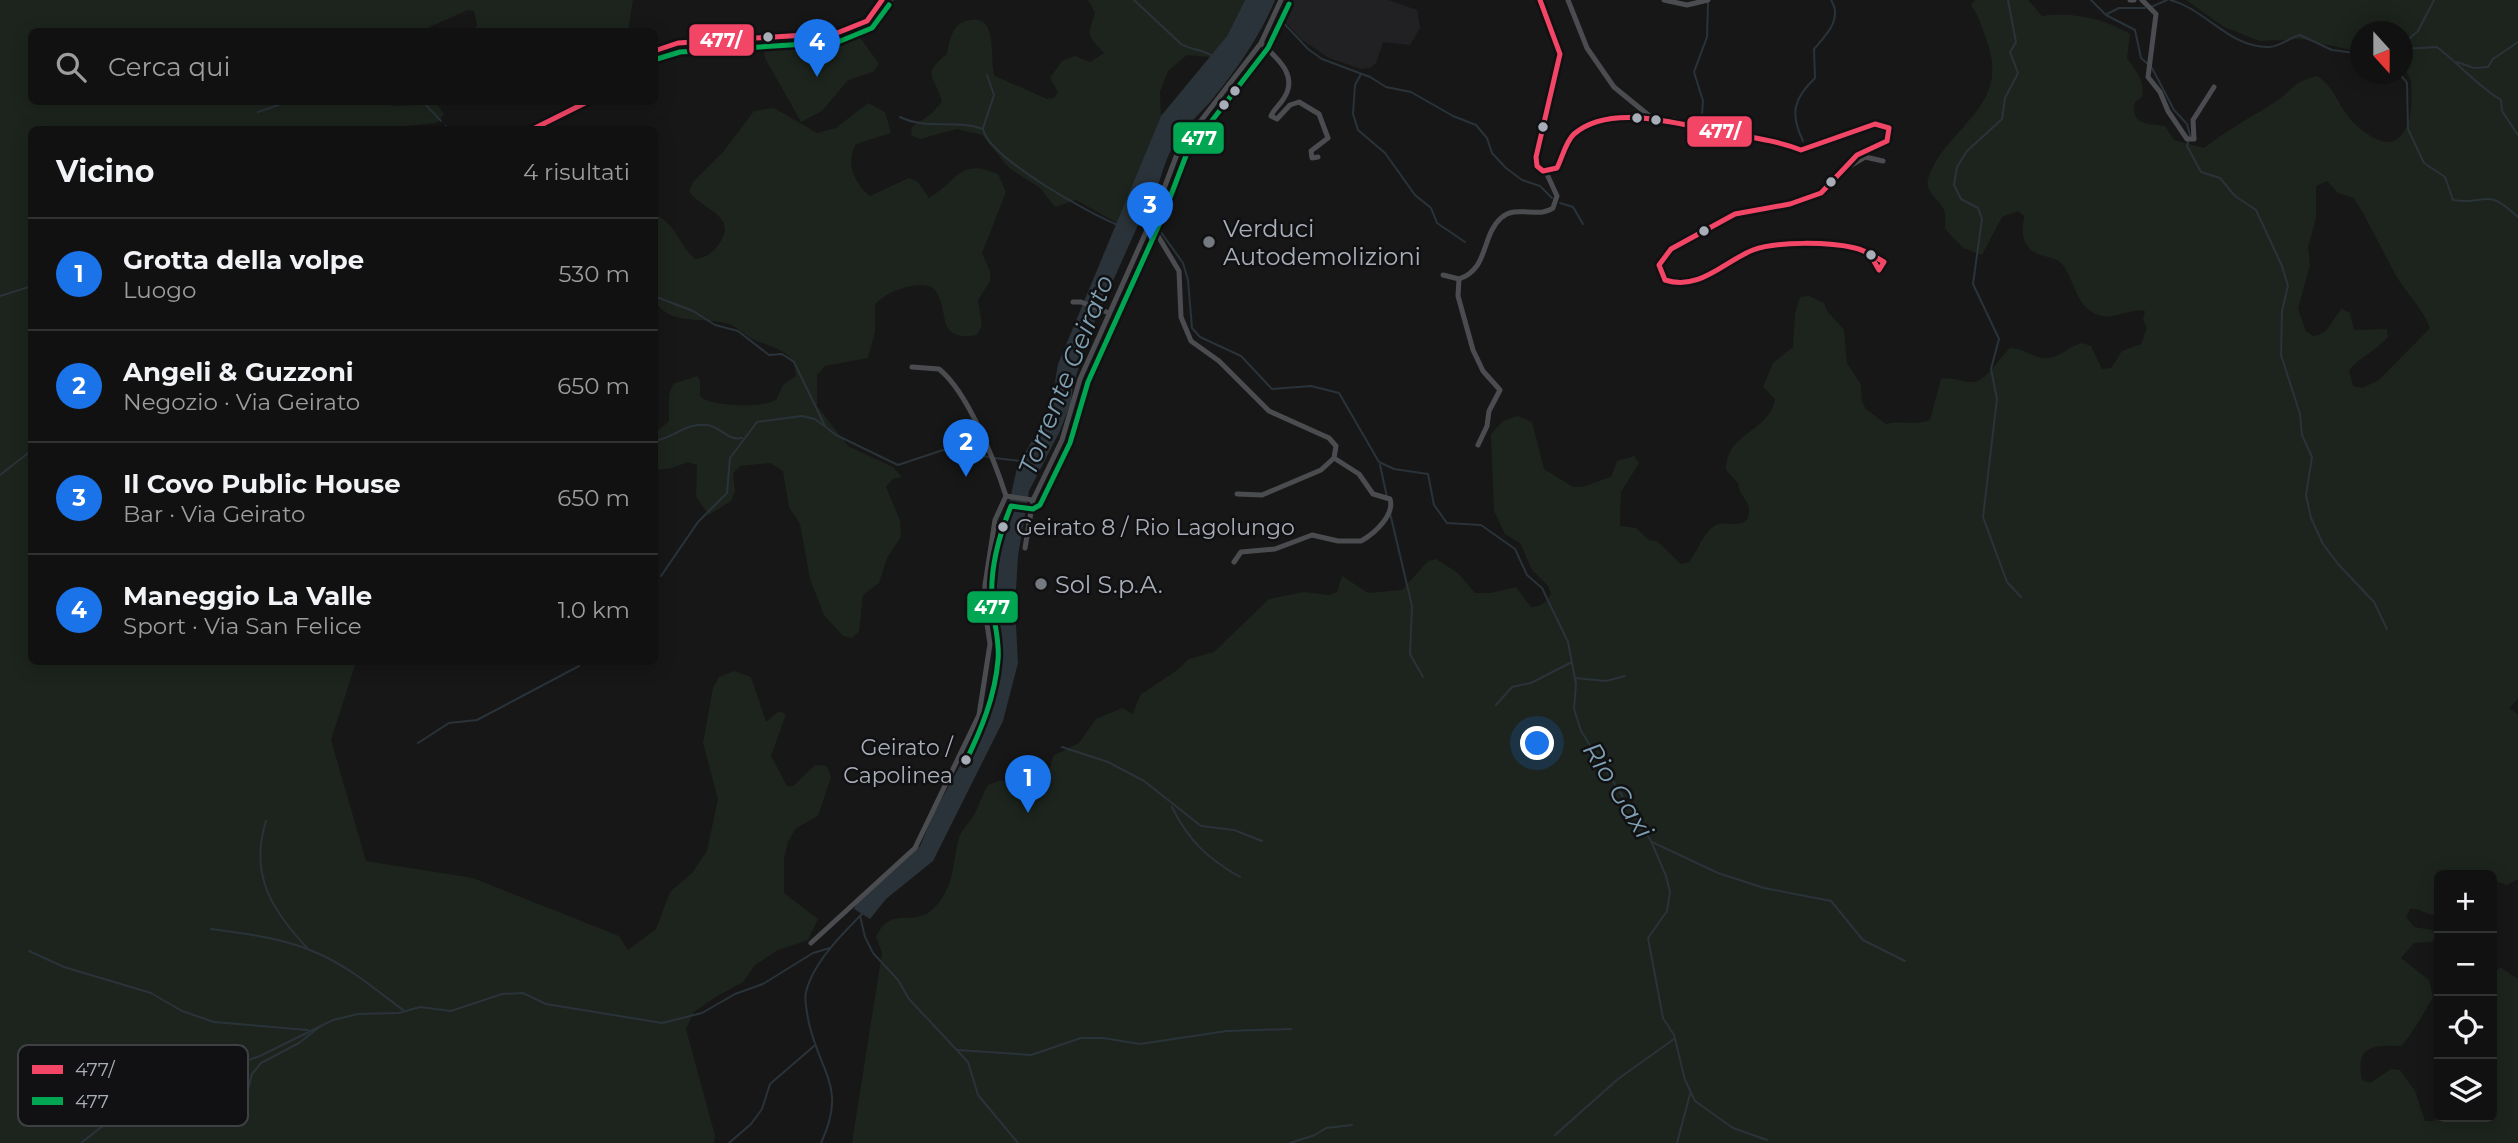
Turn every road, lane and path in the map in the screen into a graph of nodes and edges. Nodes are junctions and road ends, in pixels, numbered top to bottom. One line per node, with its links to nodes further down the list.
1 (882, 0): 9 (street)
2 (1282, 0): 8 (street)
3 (1541, 0): 17 (street)
4 (1568, 0): 12 (street)
5 (1664, 0): 7 (street)
6 (2142, 0): 10 (street)
7 (1710, 2)
8 (1261, 43): 14 (street); 18 (street)
9 (658, 50)
10 (2214, 87)
11 (581, 105): 13 (street)
12 (1652, 118): 16 (street); 17 (street)
13 (538, 126)
14 (1318, 157)
15 (1883, 161): 16 (street)
16 (1843, 170): 19 (street)
17 (1546, 172): 21 (street)
18 (1148, 225): 23 (street); 26 (street)
19 (1871, 256)
20 (1443, 275): 21 (street)
21 (1459, 279): 25 (street)
22 (1073, 302): 23 (street)
23 (1105, 311): 29 (street)
24 (912, 367): 28 (street)
25 (1478, 445)
26 (1334, 458): 27 (street); 31 (street)
27 (1237, 494)
28 (1006, 497): 29 (street); 32 (street)
29 (1030, 500): 30 (street)
30 (1026, 548)
31 (1234, 562)
32 (811, 943)

